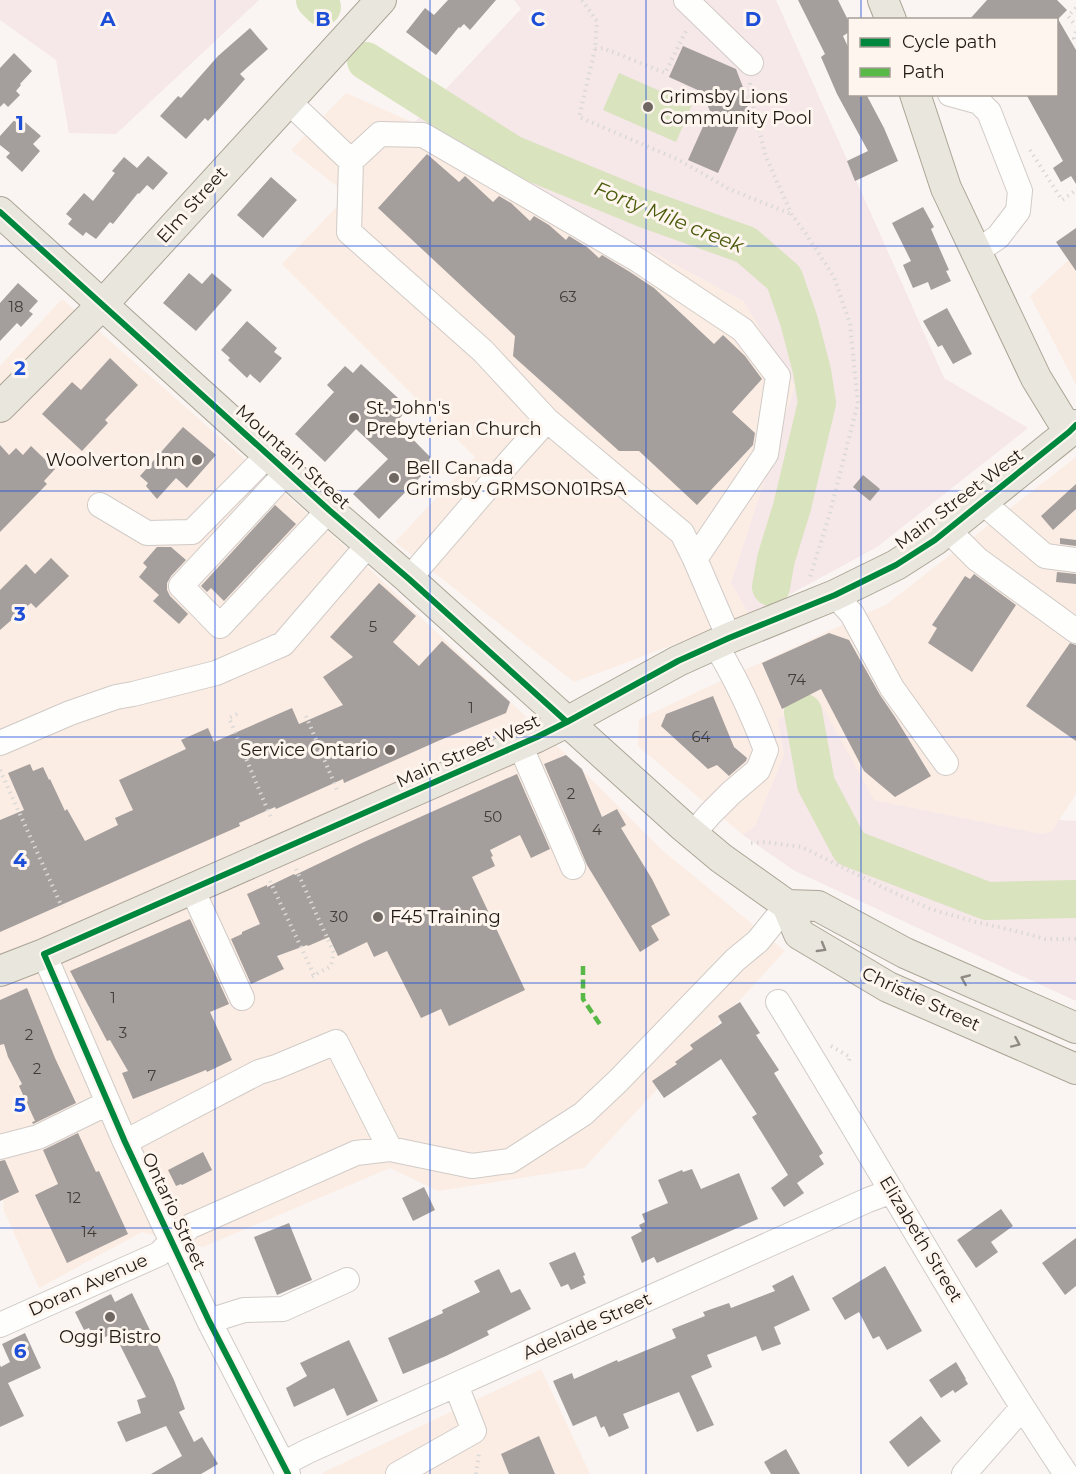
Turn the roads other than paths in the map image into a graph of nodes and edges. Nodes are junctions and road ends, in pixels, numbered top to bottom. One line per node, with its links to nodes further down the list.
1 (381, 0): 8 (main road, Elm Street)
2 (884, 0): 4 (main road)
3 (691, 5): 5 (street)
4 (890, 18)
5 (751, 63)
6 (920, 96): 11 (main road, Main Street West)
7 (957, 96): 11 (street)
8 (288, 101): 9 (street); 12 (main road, Elm Street)
9 (351, 161): 14 (street); 22 (street)
10 (0, 212): 12 (main road, Mountain Street)
11 (976, 252): 15 (main road, Main Street West)
12 (103, 304): 13 (main road, Elm Street); 16 (main road, Mountain Street)
13 (0, 407)
14 (548, 420): 22 (street); 24 (street)
15 (1074, 432): 17 (main road, Main Street West)
16 (277, 463): 18 (street); 19 (main road, Mountain Street); 19 (street)
17 (982, 502): 20 (main road, Main Street West); 23 (street)
18 (100, 504)
19 (329, 510): 21 (main road, Mountain Street)
20 (948, 530): 25 (main road, Main Street West); 26 (street)
21 (368, 545): 24 (main road, Mountain Street); 29 (street)
22 (695, 559): 27 (street)
23 (1076, 560)
24 (409, 579): 28 (main road, Mountain Street)
25 (835, 596): 27 (main road, Main Street West); 31 (street)
26 (1076, 631)
27 (722, 641): 28 (main road, Main Street West); 32 (street)
28 (567, 722): 30 (main road, Main Street West); 32 (main road)
29 (0, 743)
30 (520, 744): 33 (street); 34 (main road, Main Street West)
31 (946, 763)
32 (692, 835): 35 (main road)
33 (573, 867)
34 (192, 889): 36 (main road, Main Street West); 38 (street)
35 (787, 905): 40 (main road, Christie Street, one-way to 35); 41 (main road, Christie Street, one-way to 41); 45 (street, Doran Avenue)
36 (44, 954): 37 (main road, Main Street West); 42 (street, Ontario Street)
37 (0, 971)
38 (242, 998)
39 (778, 1002): 46 (street, Elizabeth Street)
40 (1076, 1028)
41 (1076, 1069)
42 (108, 1103): 43 (street, Ontario Street); 44 (street)
43 (125, 1142): 45 (street); 47 (street, Ontario Street)
44 (0, 1147)
45 (390, 1149): 47 (street, Doran Avenue)
46 (892, 1191): 51 (street, Adelaide Street); 52 (street, Elizabeth Street)
47 (172, 1241): 49 (street, Ontario Street); 50 (street, Doran Avenue)
48 (347, 1280): 49 (street)
49 (209, 1321): 53 (street, Ontario Street)
50 (0, 1324)
51 (456, 1385): 53 (street, Adelaide Street); 54 (street)
52 (1022, 1408): 55 (street); 56 (street, Elizabeth Street)
53 (286, 1469)
54 (398, 1474)
55 (964, 1474)
56 (1066, 1474)

